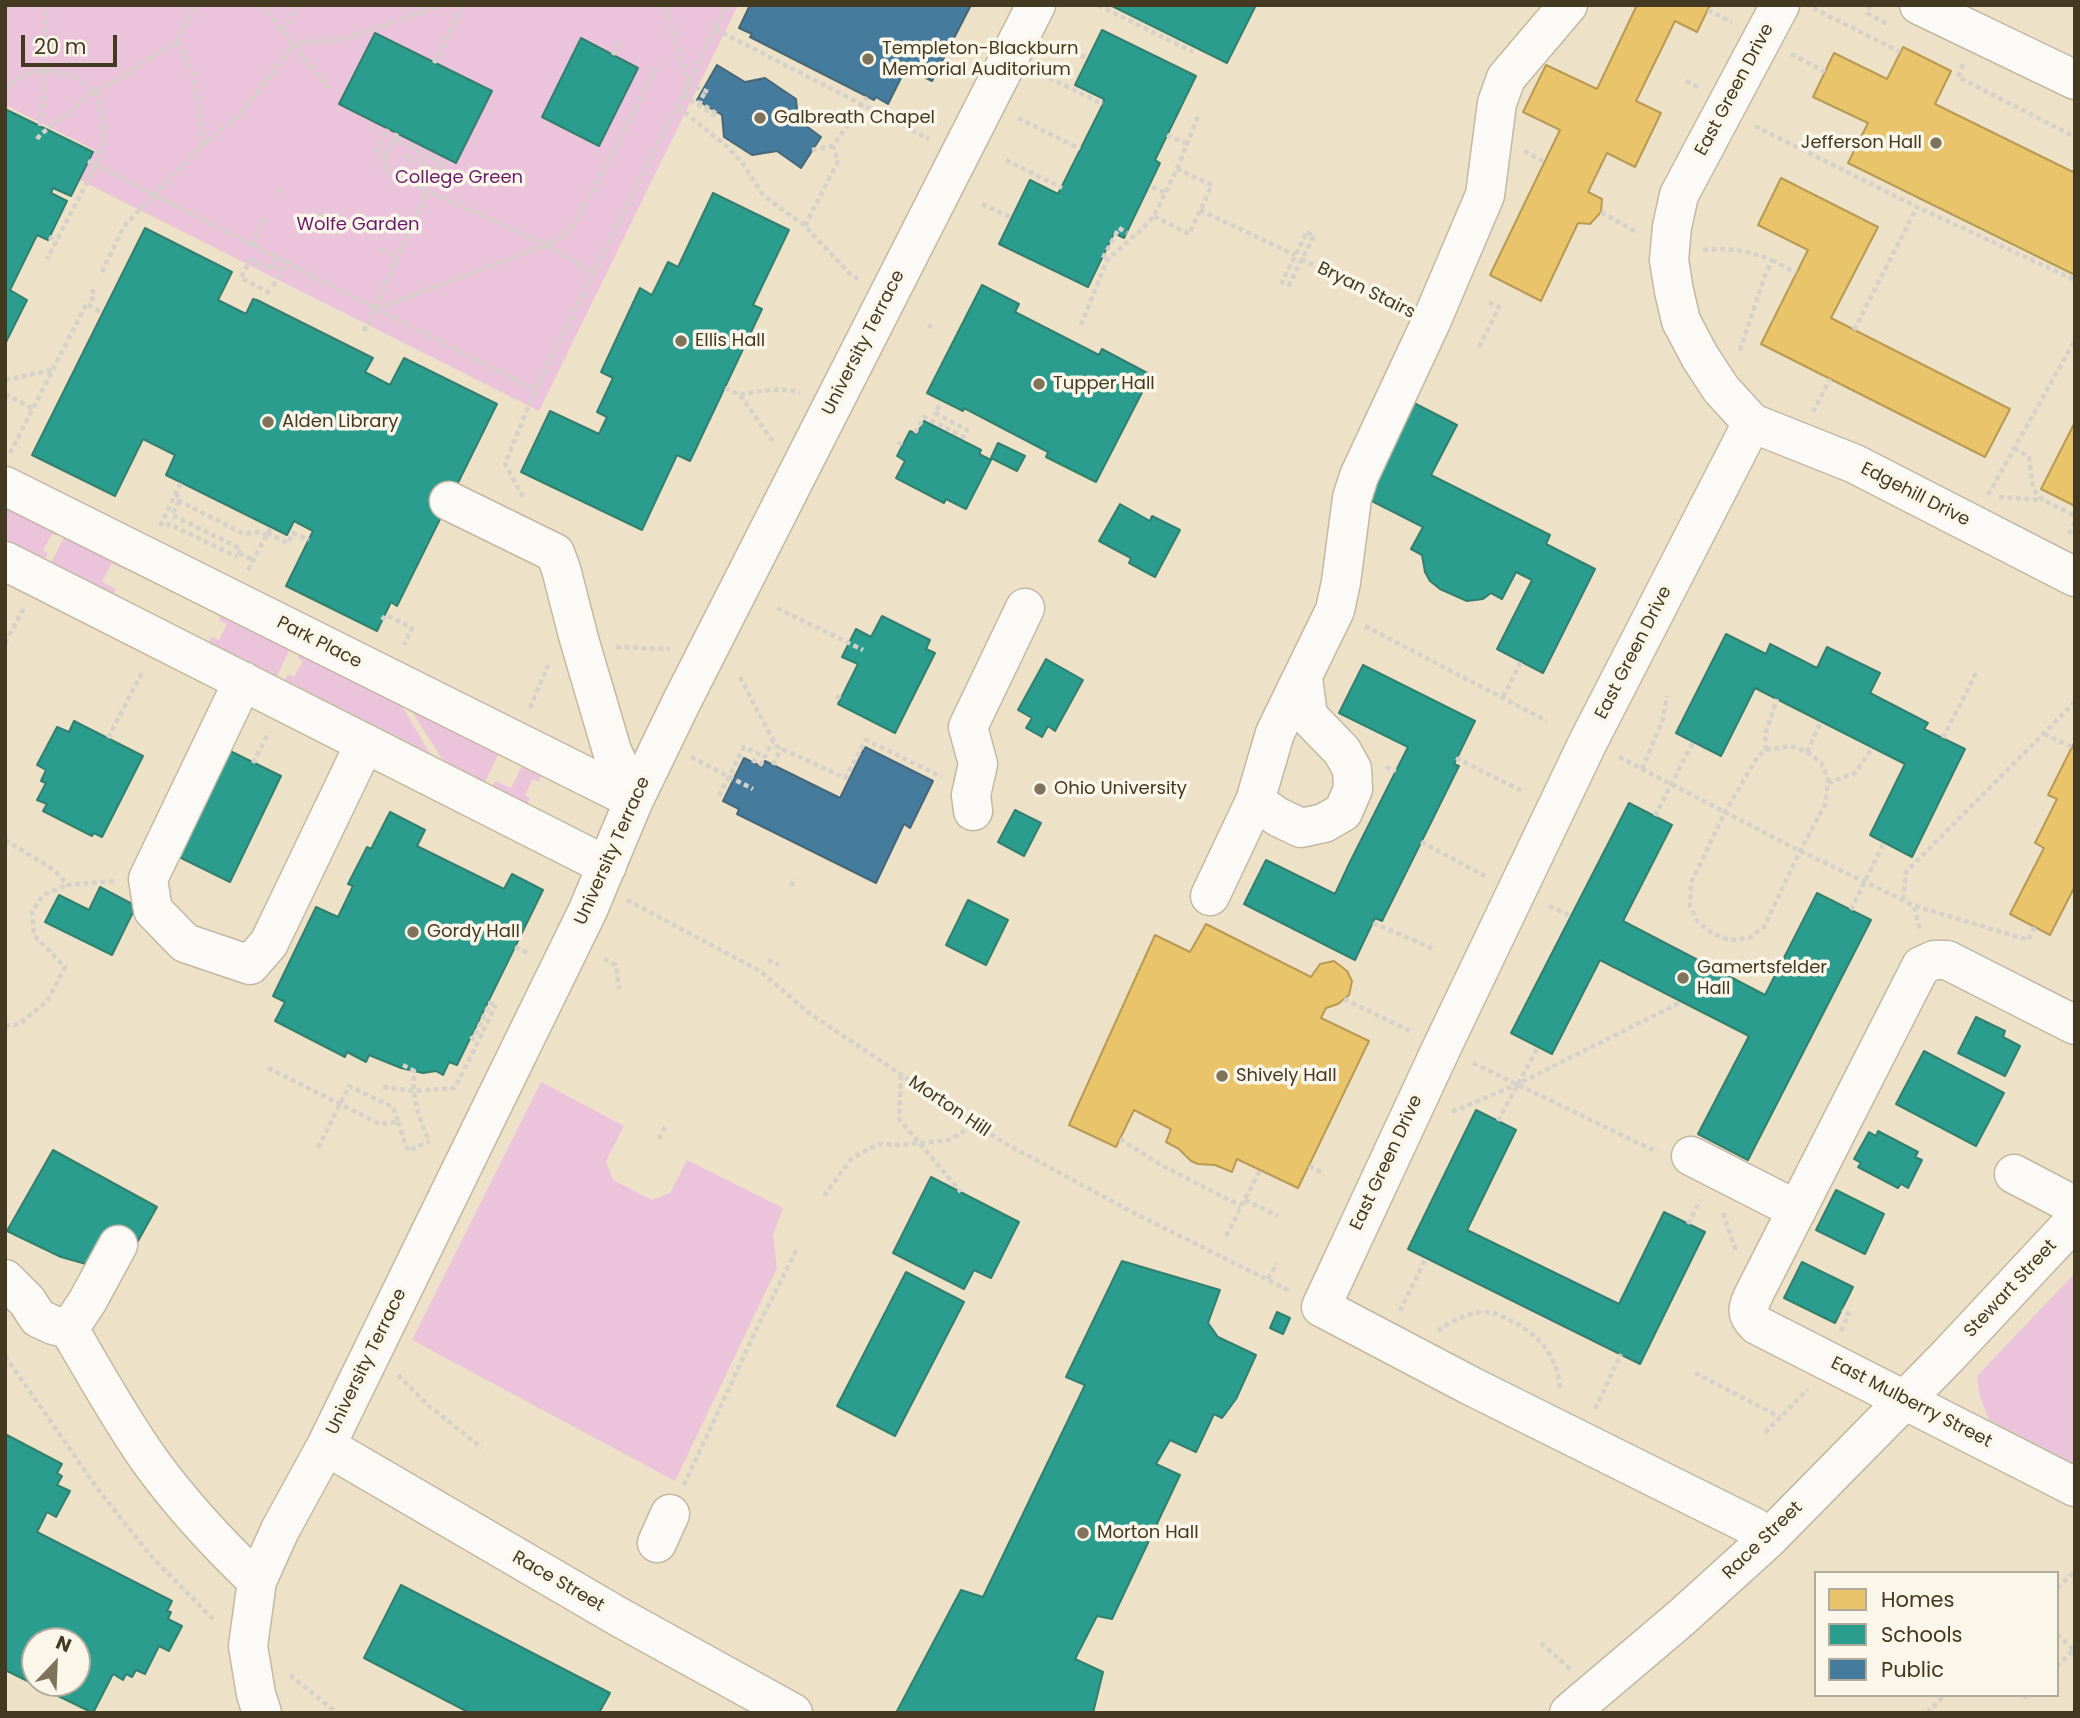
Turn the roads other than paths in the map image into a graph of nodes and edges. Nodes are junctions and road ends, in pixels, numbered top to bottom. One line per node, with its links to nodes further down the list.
1 (1036, 5): 15 (street, University Terrace)
2 (1568, 5): 12 (street)
3 (1780, 5): 6 (street, East Green Drive)
4 (1905, 15): 5 (street)
5 (2075, 80)
6 (1752, 423): 10 (street, Edgehill Drive); 33 (street, East Green Drive)
7 (5, 486): 15 (street, Park Place)
8 (449, 501): 15 (street)
9 (5, 561): 13 (street)
10 (2075, 577)
11 (1025, 608): 17 (street)
12 (1303, 678): 16 (street); 16 (street)
13 (243, 681): 14 (street); 14 (street)
14 (365, 743): 18 (street)
15 (634, 800): 18 (street, University Terrace)
16 (1255, 801): 19 (street)
17 (973, 811)
18 (615, 882): 31 (street, University Terrace)
19 (1210, 896)
20 (2075, 1025): 24 (street)
21 (1677, 1156): 24 (street)
22 (2014, 1174): 23 (street)
23 (2075, 1206)
24 (1797, 1210): 30 (street, East Mulberry Street)
25 (2075, 1220): 29 (street, Stewart Street)
26 (118, 1245): 28 (street)
27 (5, 1279): 28 (street)
28 (69, 1329): 34 (street)
29 (1947, 1357): 30 (street, Race Street)
30 (1905, 1399): 32 (street, East Mulberry Street); 35 (street, Race Street)
31 (326, 1446): 34 (street, University Terrace); 37 (street, Race Street)
32 (2075, 1487)
33 (1754, 1527)
34 (257, 1581): 36 (street, University Terrace)
35 (1574, 1695)
36 (262, 1713)
37 (793, 1713)

